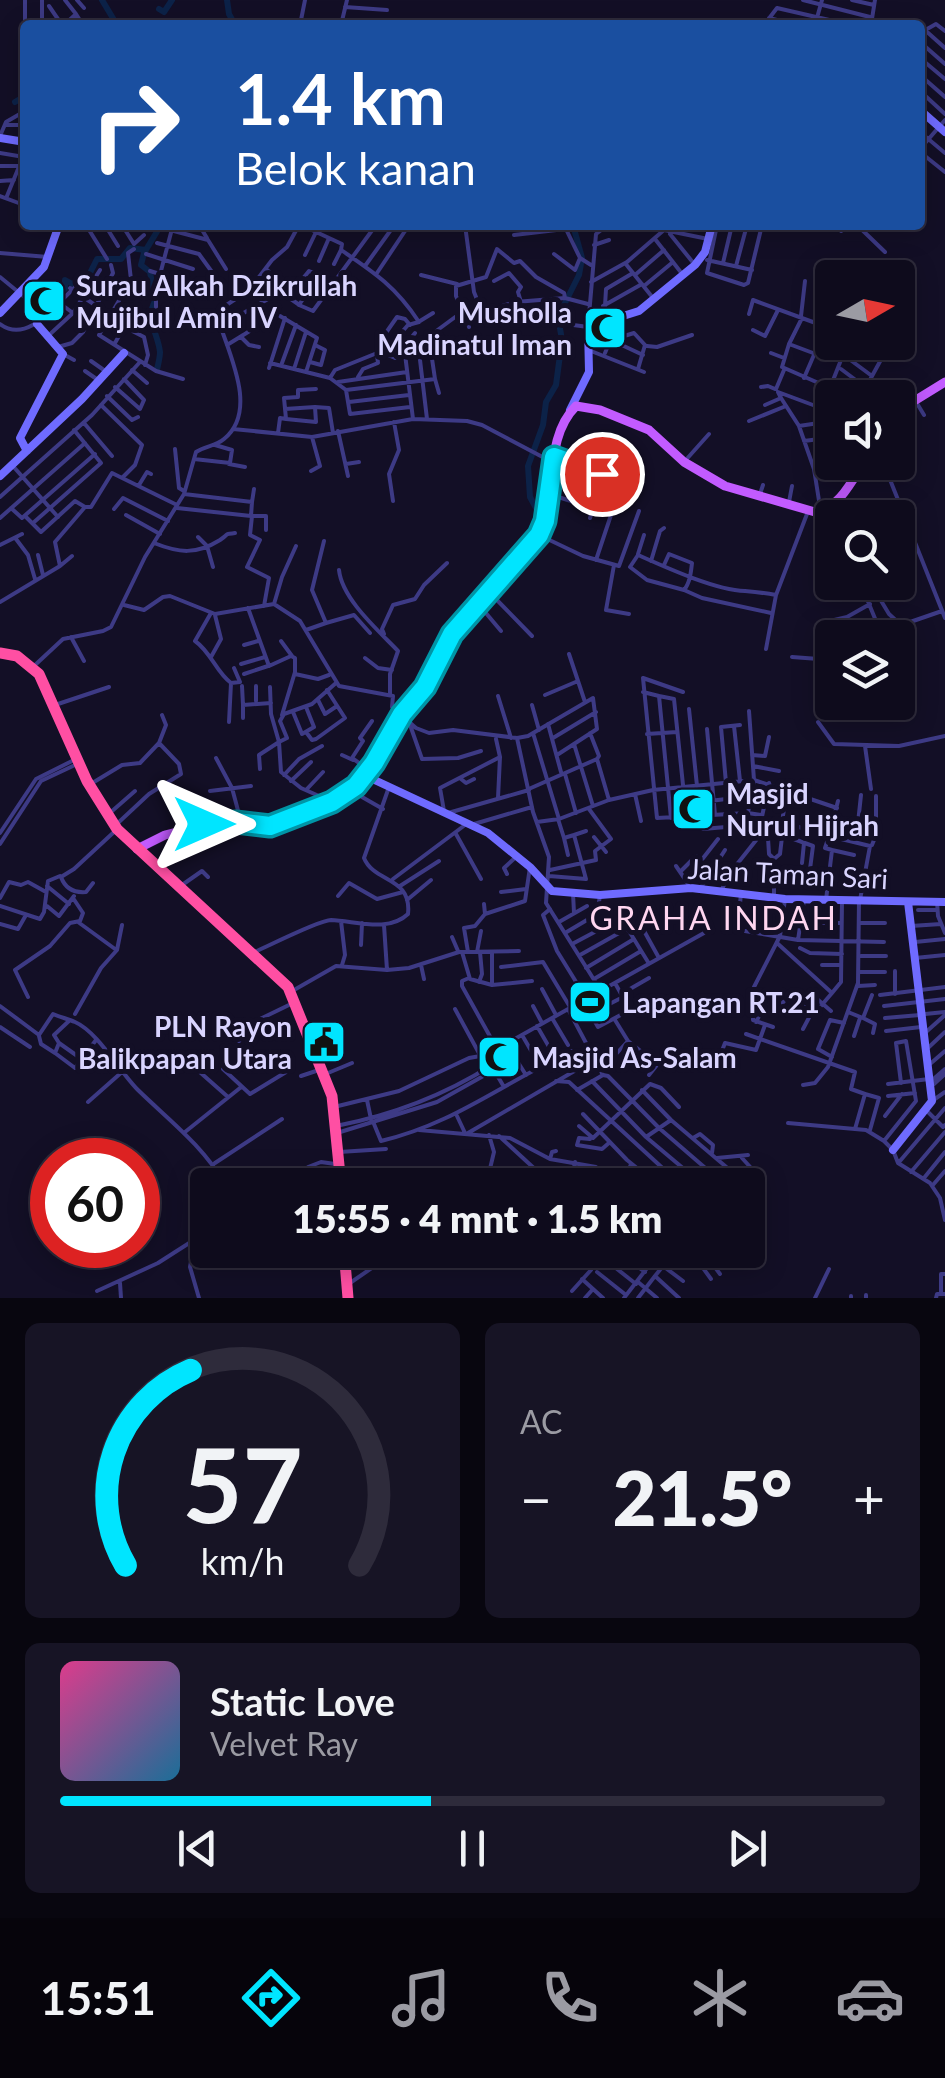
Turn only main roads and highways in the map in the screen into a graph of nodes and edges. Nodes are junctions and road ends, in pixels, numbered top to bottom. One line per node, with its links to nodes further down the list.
1 (945, 382): 2 (main road)
2 (915, 399)
3 (851, 480): 5 (main road)
4 (0, 653): 5 (highway)
5 (137, 849): 6 (highway)
6 (340, 1168)
7 (344, 1268): 8 (highway)
8 (348, 1298)

